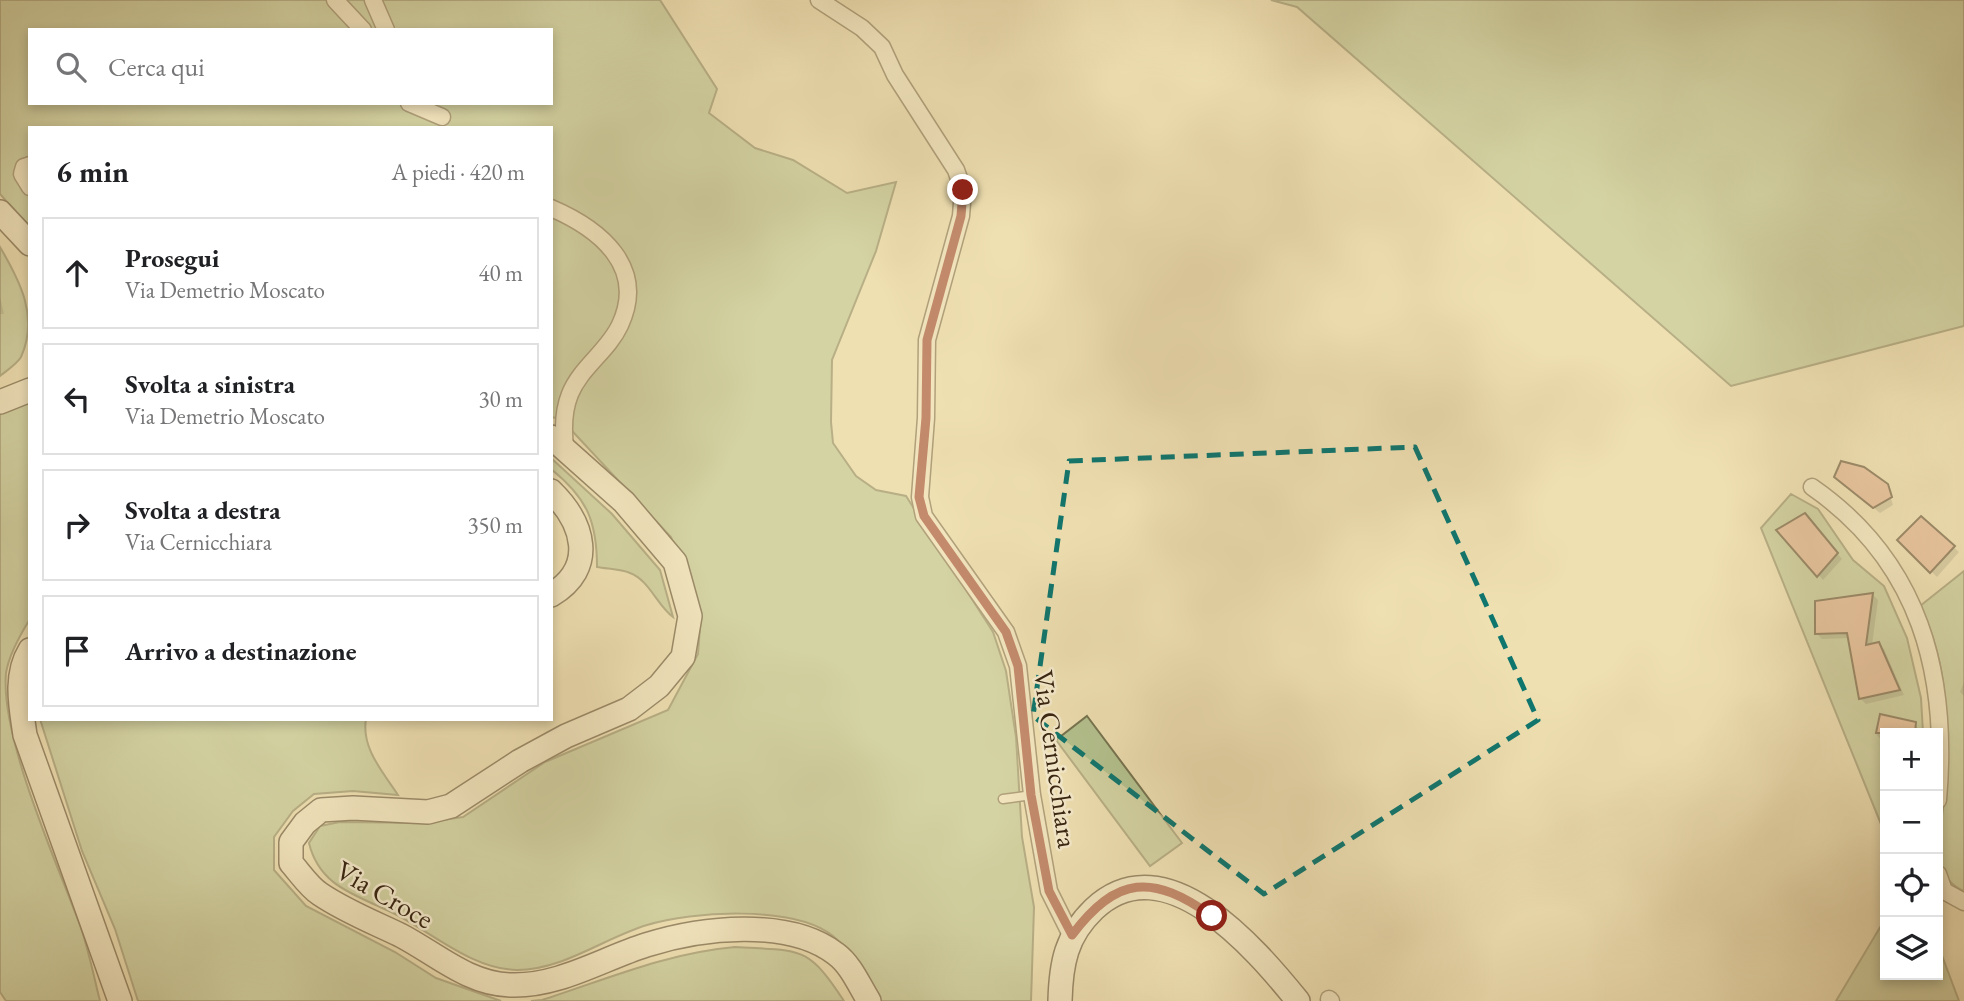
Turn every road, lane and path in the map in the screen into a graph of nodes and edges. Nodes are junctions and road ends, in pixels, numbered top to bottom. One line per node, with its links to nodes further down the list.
1 (335, 0): 4 (street)
2 (373, 0): 5 (street)
3 (819, 0): 22 (street, Via Cernicchiara)
4 (361, 28)
5 (385, 28)
6 (413, 105): 8 (street)
7 (432, 105): 8 (street)
8 (446, 122)
9 (28, 166): 10 (street)
10 (28, 184)
11 (553, 209): 16 (street)
12 (0, 212): 13 (street)
13 (28, 242)
14 (28, 391): 15 (street)
15 (0, 402)
16 (558, 442): 28 (street, Via Croce)
17 (1812, 487): 21 (street)
18 (553, 493): 19 (street)
19 (553, 594)
20 (28, 653): 27 (street)
21 (1939, 791)
22 (1031, 795): 23 (lane); 26 (street, Via Cernicchiara)
23 (1003, 799)
24 (1943, 888): 25 (street)
25 (1964, 902)
26 (1072, 935): 29 (street); 30 (street)
27 (120, 1001)
28 (869, 1001)
29 (1060, 1001)
30 (1298, 1001)

